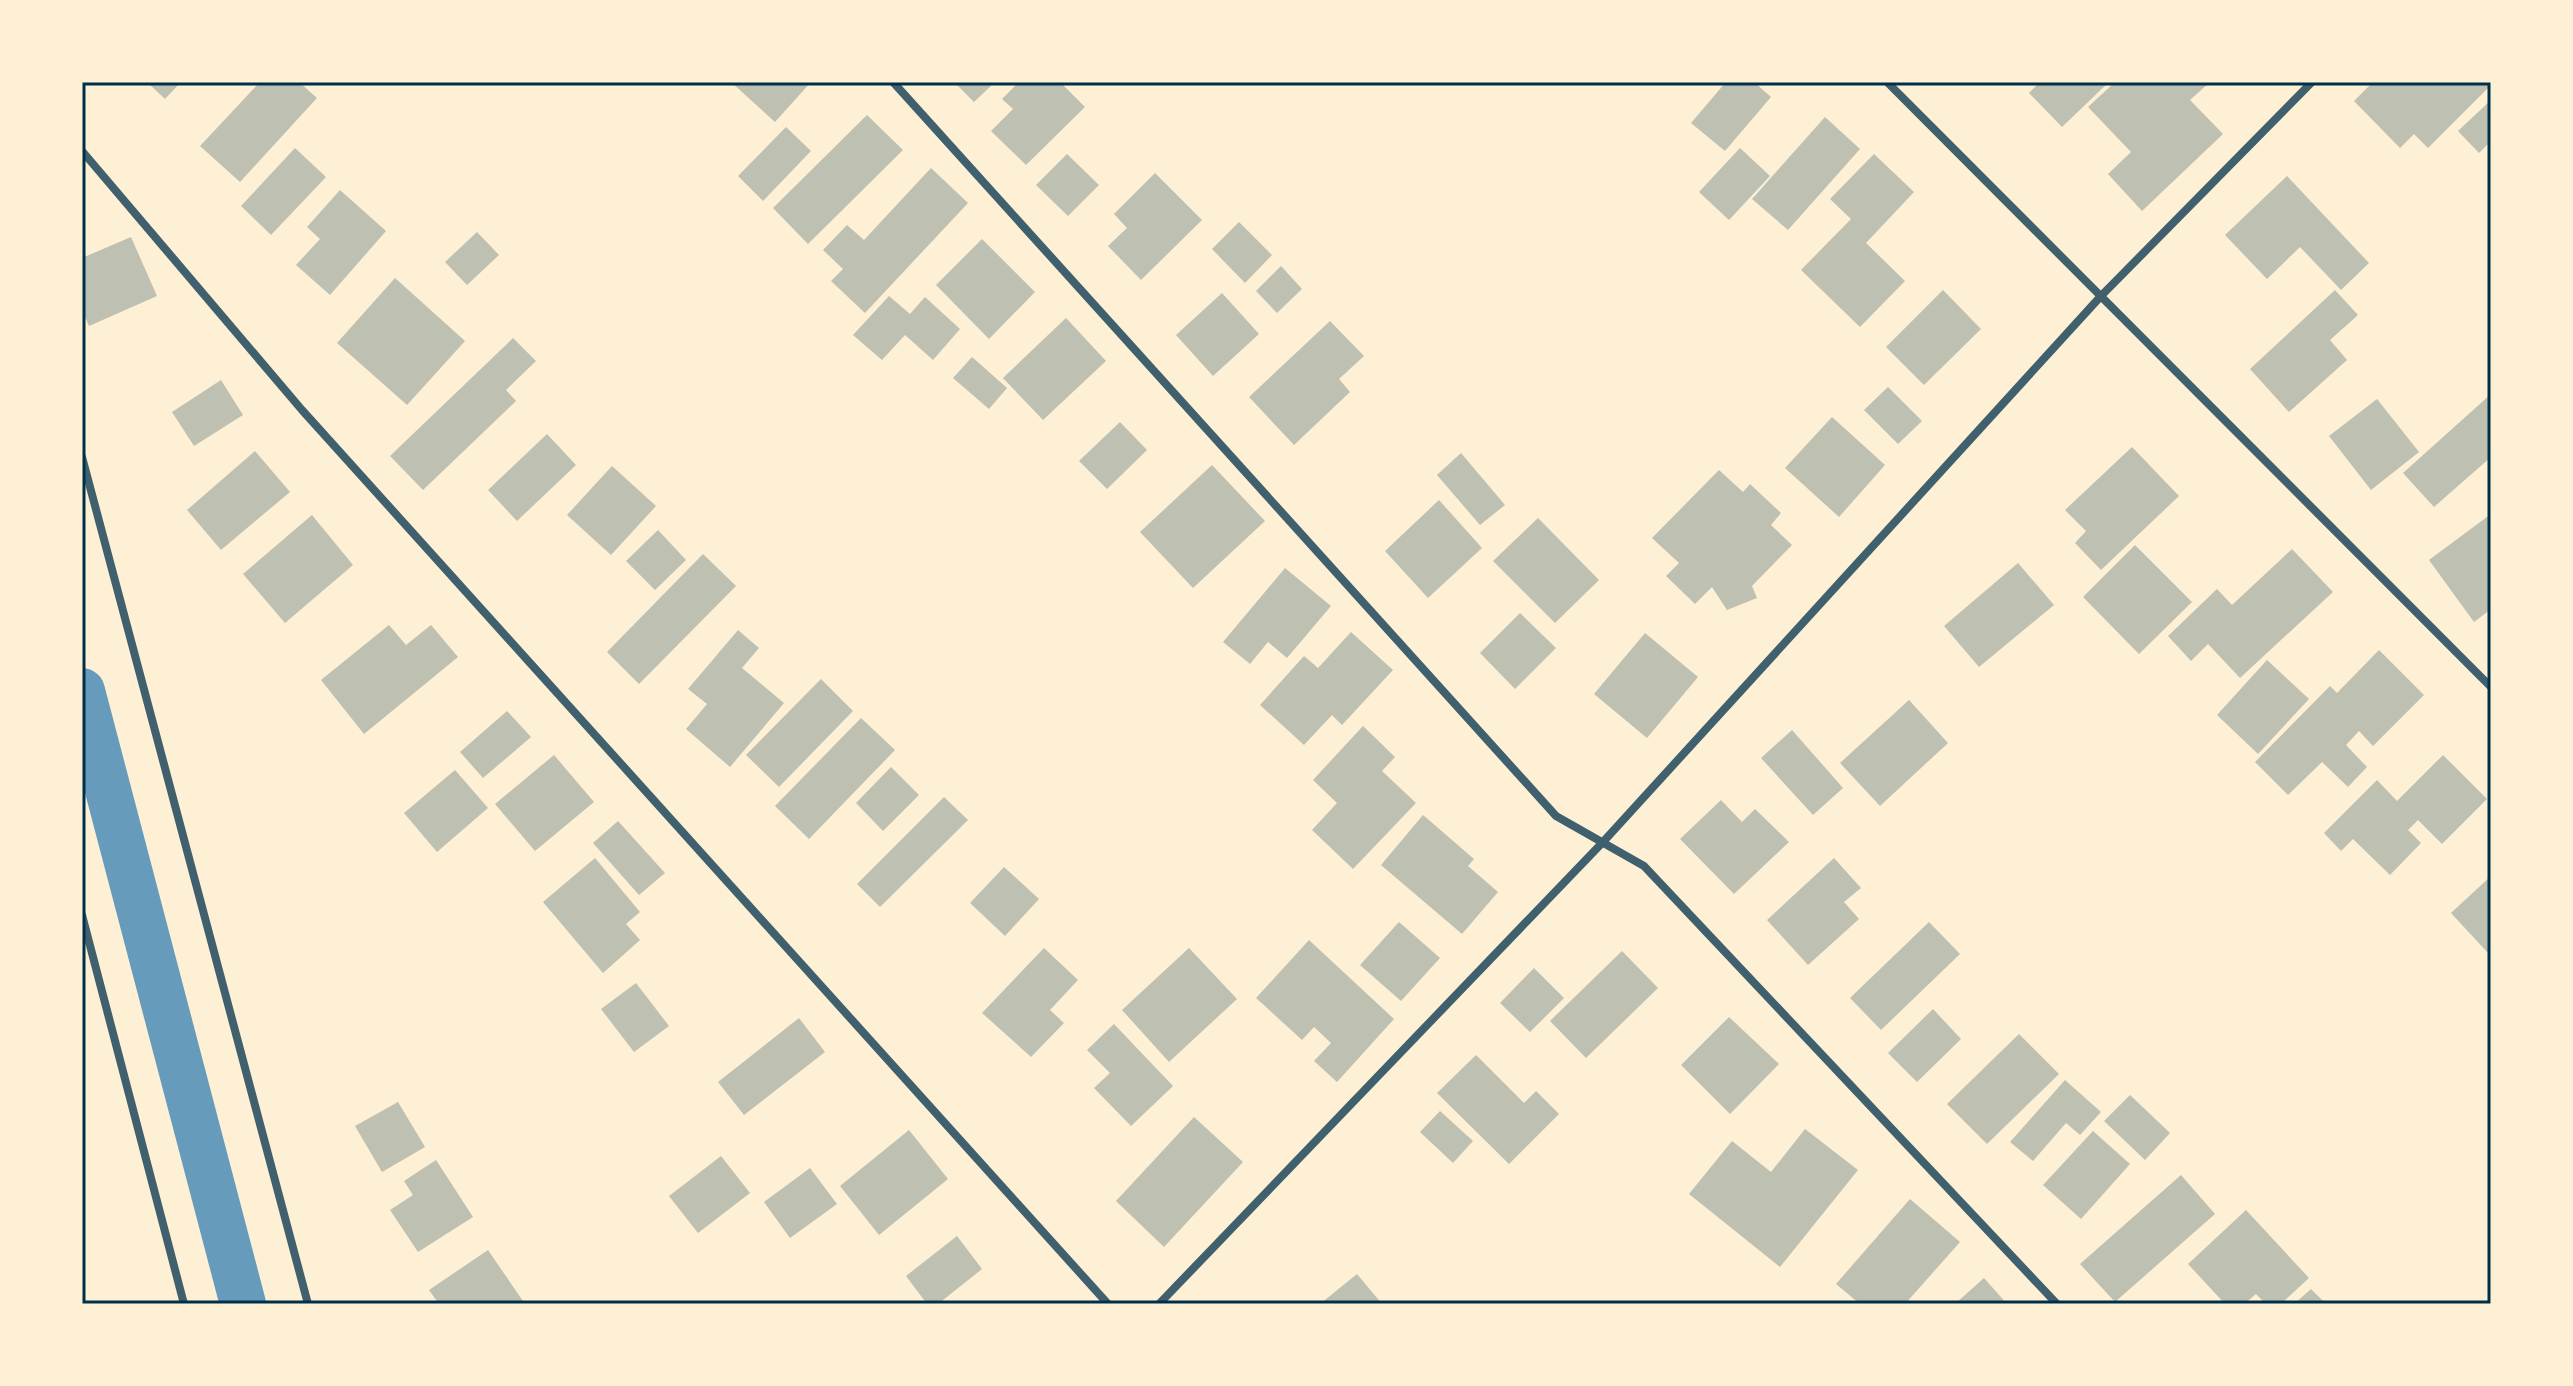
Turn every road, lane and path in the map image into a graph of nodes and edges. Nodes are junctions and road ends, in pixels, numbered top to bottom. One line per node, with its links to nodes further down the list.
1 (893, 82): 8 (street)
2 (1887, 82): 5 (street)
3 (2312, 82): 5 (street)
4 (82, 151): 12 (street)
5 (2101, 296): 7 (street); 8 (street)
6 (82, 457): 11 (street)
7 (2491, 687)
8 (1603, 842): 13 (street); 14 (street)
9 (82, 915): 10 (street)
10 (184, 1304)
11 (308, 1304)
12 (1108, 1304)
13 (1159, 1304)
14 (2057, 1304)

